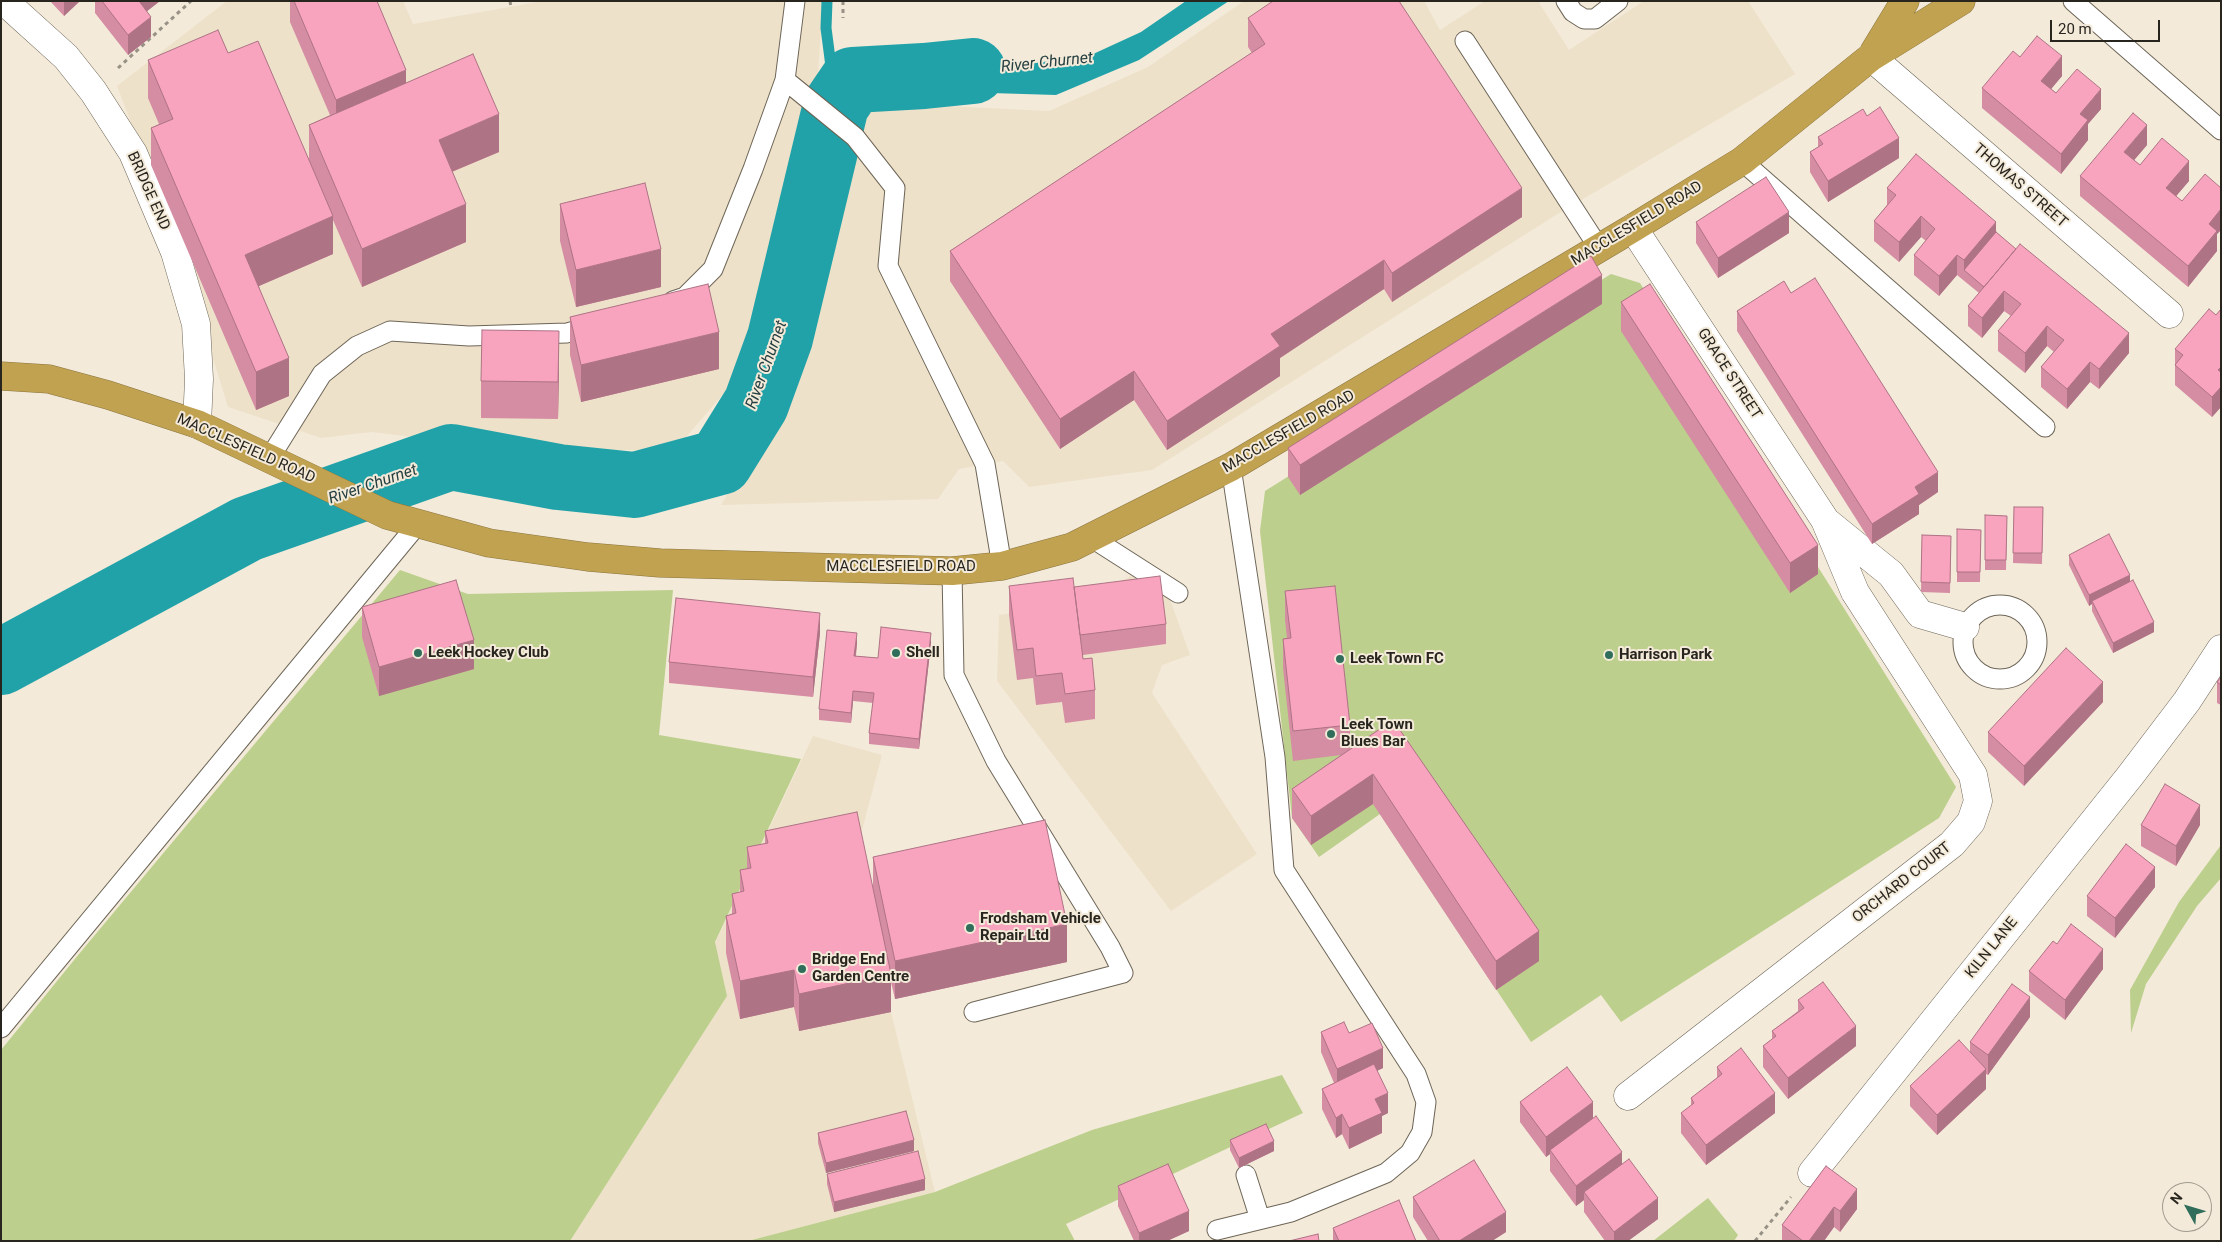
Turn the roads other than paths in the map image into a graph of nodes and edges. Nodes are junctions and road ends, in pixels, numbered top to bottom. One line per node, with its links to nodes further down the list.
1 (4, 1): 19 (street, BRIDGE END)
2 (795, 1): 10 (lane)
3 (1566, 1): 4 (lane)
4 (1618, 1)
5 (1905, 1): 9 (highway, MACCLESFIELD ROAD)
6 (1961, 1): 9 (highway, MACCLESFIELD ROAD)
7 (2073, 1): 11 (lane)
8 (1465, 41): 14 (lane)
9 (1871, 58): 12 (highway, MACCLESFIELD ROAD); 16 (street, THOMAS STREET)
10 (784, 80): 15 (lane); 26 (lane)
11 (2221, 130)
12 (1742, 161): 13 (highway, MACCLESFIELD ROAD); 20 (lane)
13 (1633, 228): 14 (highway, MACCLESFIELD ROAD); 23 (street, GRACE STREET)
14 (1599, 248): 22 (highway, MACCLESFIELD ROAD)
15 (653, 307)
16 (2169, 314)
17 (610, 320): 21 (lane)
18 (1, 376): 19 (highway, MACCLESFIELD ROAD)
19 (196, 424): 21 (highway, MACCLESFIELD ROAD)
20 (2045, 427)
21 (279, 464): 24 (highway, MACCLESFIELD ROAD)
22 (1231, 467): 25 (highway, MACCLESFIELD ROAD); 36 (lane)
23 (1825, 520): 29 (street); 33 (street, ORCHARD COURT)
24 (417, 525): 27 (highway, MACCLESFIELD ROAD); 32 (lane)
25 (1092, 538): 26 (highway, MACCLESFIELD ROAD); 28 (lane)
26 (1002, 566): 27 (highway, MACCLESFIELD ROAD)
27 (952, 571): 31 (lane)
28 (1178, 592)
29 (1965, 627)
30 (2221, 649): 34 (street, KILN LANE)
31 (974, 1012)
32 (1, 1028)
33 (1628, 1096)
34 (1812, 1173)
35 (1246, 1175): 36 (lane)
36 (1260, 1220): 37 (lane)
37 (1217, 1230)

